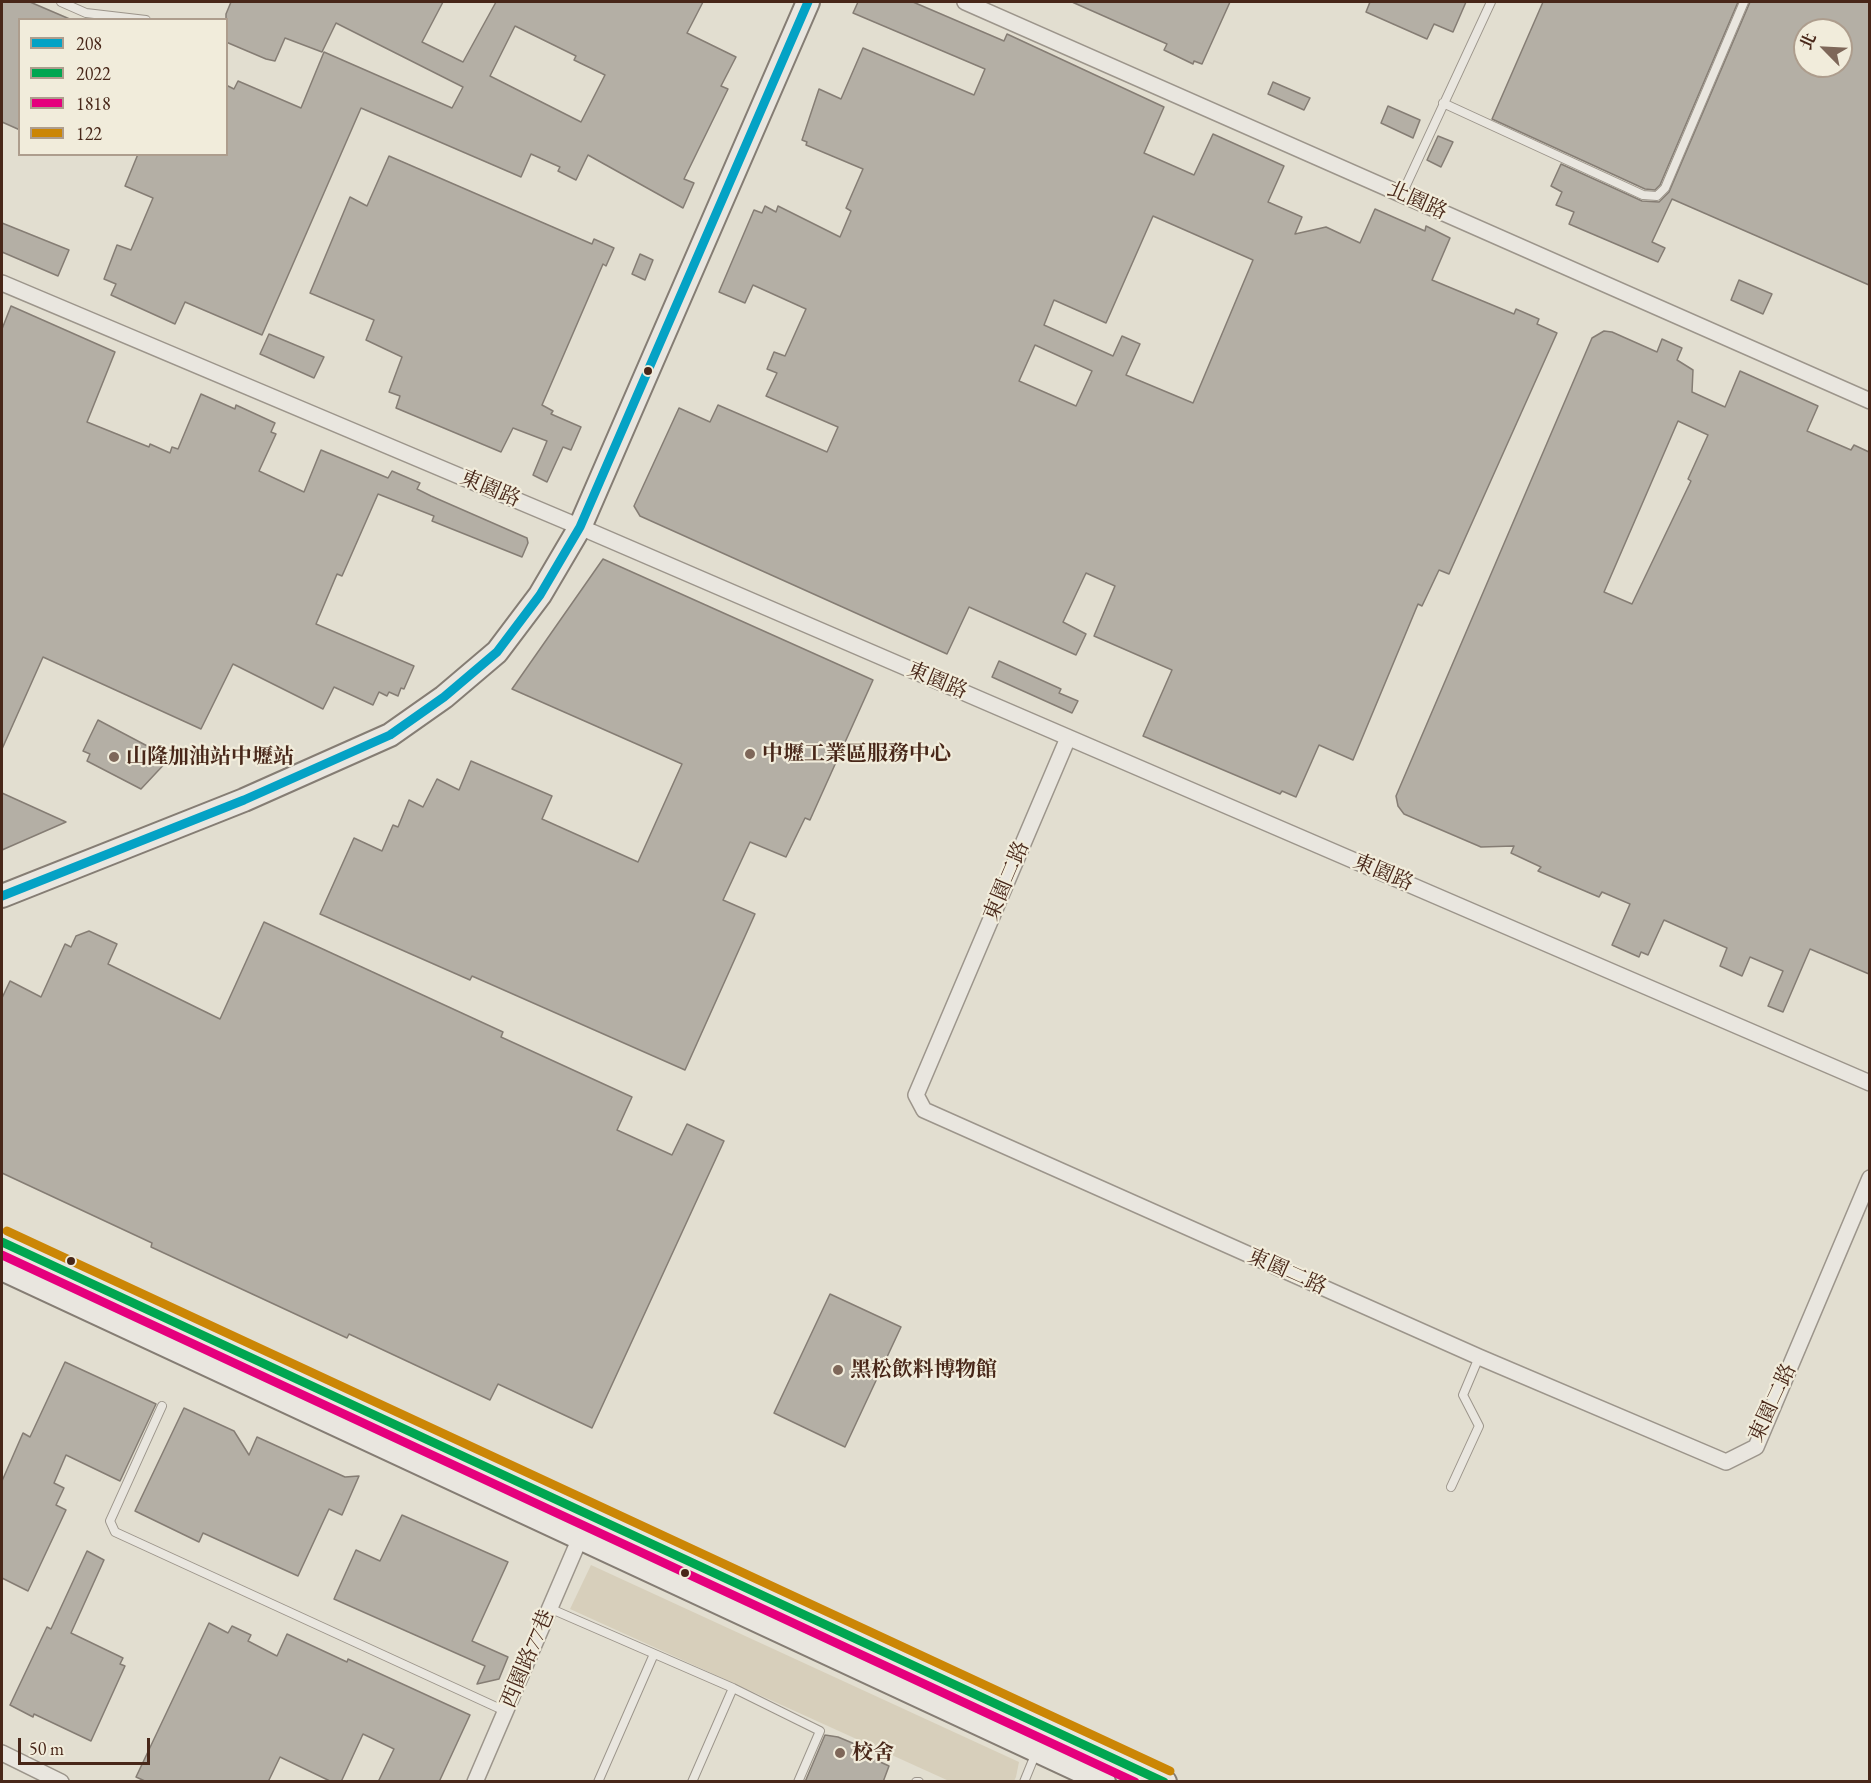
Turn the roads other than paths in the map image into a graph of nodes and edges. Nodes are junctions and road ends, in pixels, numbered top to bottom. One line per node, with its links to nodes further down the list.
1 (61, 2): 6 (lane)
2 (808, 2): 11 (main road)
3 (965, 2): 8 (street, 北園路)
4 (1491, 2): 7 (lane)
5 (1744, 2): 7 (lane)
6 (129, 18)
7 (1443, 103): 8 (lane)
8 (1402, 194): 10 (street, 北園路)
9 (2, 283): 11 (street, 東園路)
10 (1869, 401)
11 (580, 527): 12 (street, 東園路); 13 (main road)
12 (1068, 738): 14 (street, 東園路); 18 (street, 東園二路)
13 (2, 896)
14 (1869, 1083)
15 (1869, 1178): 18 (street, 東園二路)
16 (2, 1242): 21 (main road)
17 (2, 1269): 22 (main road)
18 (1479, 1357): 20 (lane)
19 (162, 1406): 26 (lane)
20 (1452, 1487)
21 (590, 1515): 22 (street, 西園路77巷); 27 (main road)
22 (580, 1537): 23 (street, 西園路77巷); 28 (main road)
23 (549, 1608): 24 (lane); 26 (street, 西園路77巷)
24 (654, 1654): 25 (lane); 32 (lane)
25 (733, 1688): 33 (lane); 34 (lane)
26 (505, 1711): 31 (street, 西園路77巷)
27 (1047, 1727): 28 (lane); 37 (main road)
28 (1037, 1750): 35 (lane); 36 (main road)
29 (2, 1753): 30 (street)
30 (61, 1782)
31 (475, 1782)
32 (598, 1782)
33 (692, 1782)
34 (798, 1782)
35 (1024, 1782)
36 (1104, 1782)
37 (1165, 1782)

